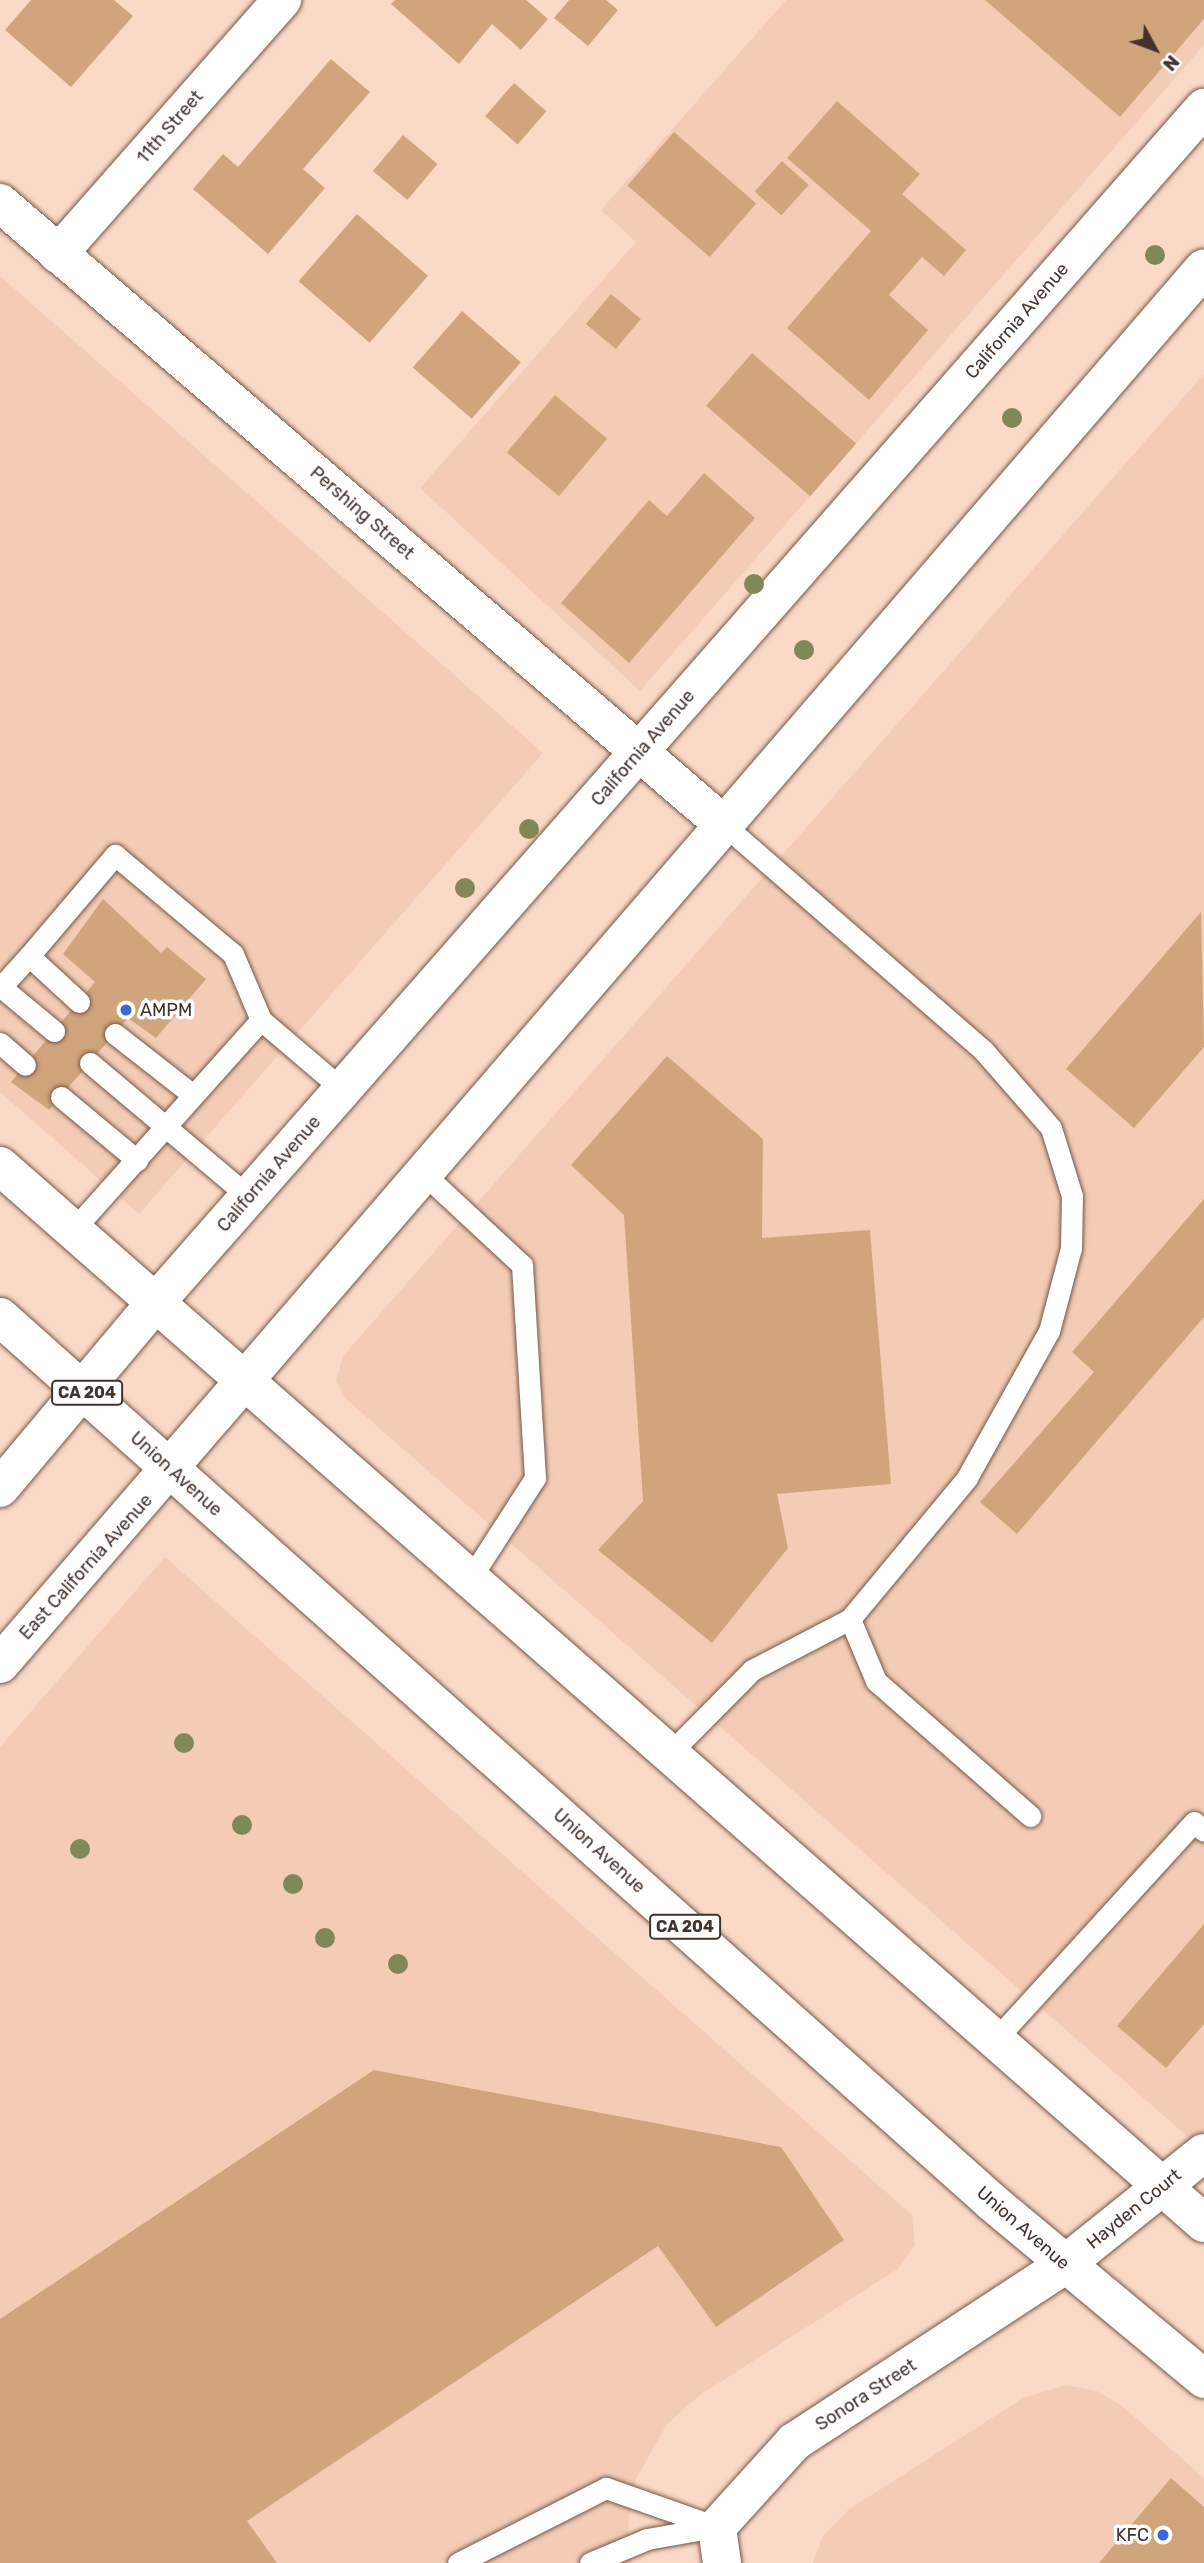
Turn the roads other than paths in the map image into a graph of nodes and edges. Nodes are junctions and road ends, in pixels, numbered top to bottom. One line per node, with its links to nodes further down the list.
1 (282, 0): 4 (main road, 11th Street)
2 (1204, 108): 6 (main road, California Avenue)
3 (0, 203): 4 (main road, Pershing Street)
4 (58, 254): 6 (main road, Pershing Street)
5 (1204, 268): 7 (main road)
6 (640, 751): 7 (main road, Pershing Street); 17 (main road, California Avenue)
7 (723, 824): 23 (main road); 33 (lane)
8 (29, 956): 9 (lane); 10 (lane); 11 (lane)
9 (1, 987): 12 (lane)
10 (79, 1002)
11 (261, 1020): 17 (lane); 18 (lane)
12 (54, 1031)
13 (115, 1034): 18 (lane)
14 (0, 1043): 16 (lane)
15 (90, 1063): 20 (lane)
16 (25, 1065)
17 (342, 1089): 24 (main road, California Avenue)
18 (193, 1095): 20 (lane)
19 (61, 1097): 21 (lane)
20 (167, 1126): 21 (lane); 24 (lane)
21 (137, 1160): 25 (lane)
22 (0, 1167): 25 (main road)
23 (424, 1174): 28 (main road); 32 (lane)
24 (249, 1197): 26 (main road, California Avenue)
25 (73, 1230): 26 (main road)
26 (156, 1302): 28 (main road); 29 (main road, California Avenue)
27 (0, 1317): 29 (main road, Union Avenue / CA 204)
28 (246, 1382): 30 (main road); 32 (main road)
29 (83, 1389): 30 (main road, Union Avenue / CA 204); 31 (main road)
30 (171, 1471): 34 (main road, East California Avenue); 42 (main road, Union Avenue / CA 204)
31 (0, 1488)
32 (470, 1579): 35 (main road)
33 (850, 1619): 35 (lane); 36 (lane)
34 (0, 1664)
35 (669, 1754): 38 (main road)
36 (1030, 1816)
37 (1204, 1831): 38 (lane)
38 (995, 2040): 40 (main road)
39 (1204, 2153): 40 (main road, Hayden Court)
40 (1162, 2187): 41 (main road); 42 (main road, Hayden Court)
41 (1204, 2223)
42 (1064, 2265): 43 (main road, Union Avenue / CA 204); 44 (main road, Sonora Street)
43 (1204, 2379)
44 (719, 2545): 45 (lane); 46 (lane)
45 (458, 2563)
46 (590, 2563)

